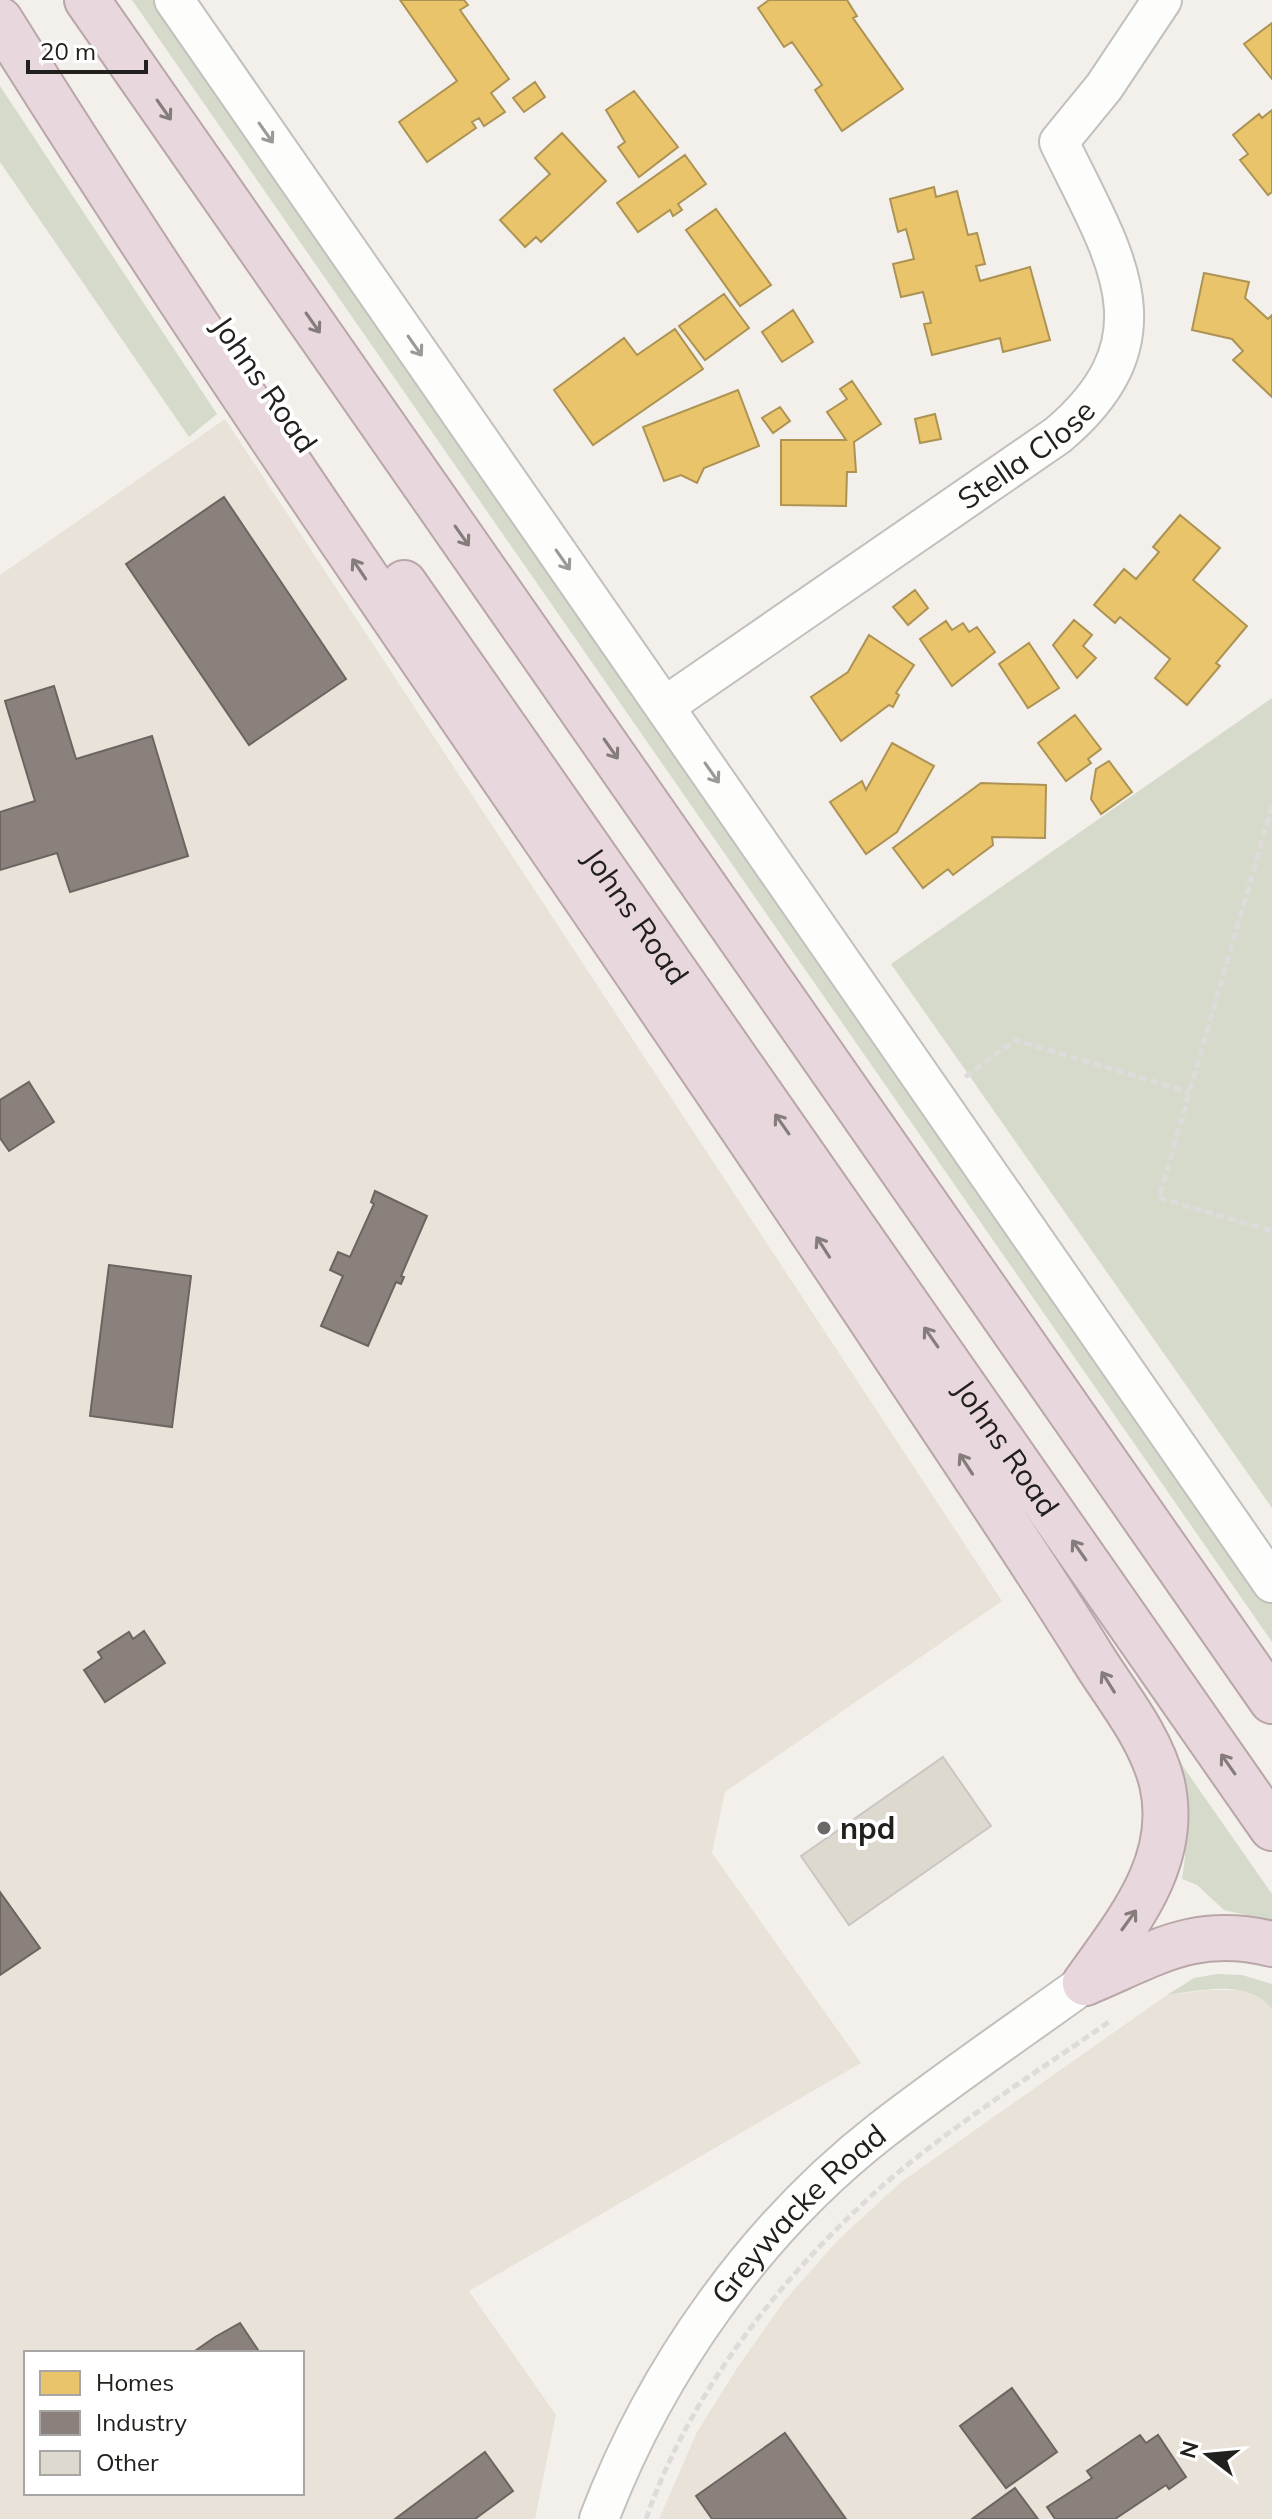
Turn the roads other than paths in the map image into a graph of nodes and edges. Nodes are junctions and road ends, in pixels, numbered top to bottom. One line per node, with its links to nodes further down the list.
1 (87, 0): 8 (highway, one-way to 8)
2 (174, 0): 6 (street, one-way to 6)
3 (1162, 0): 6 (street, Stella Close)
4 (0, 3): 9 (highway, Johns Road, one-way to 4)
5 (0, 20): 11 (highway, one-way to 5)
6 (665, 706): 7 (street, one-way to 7)
7 (1272, 1583)
8 (1272, 1701)
9 (1272, 1828)
10 (1272, 1944): 11 (highway)
11 (1085, 1983): 12 (street, Greywacke Road)
12 (599, 2519)

